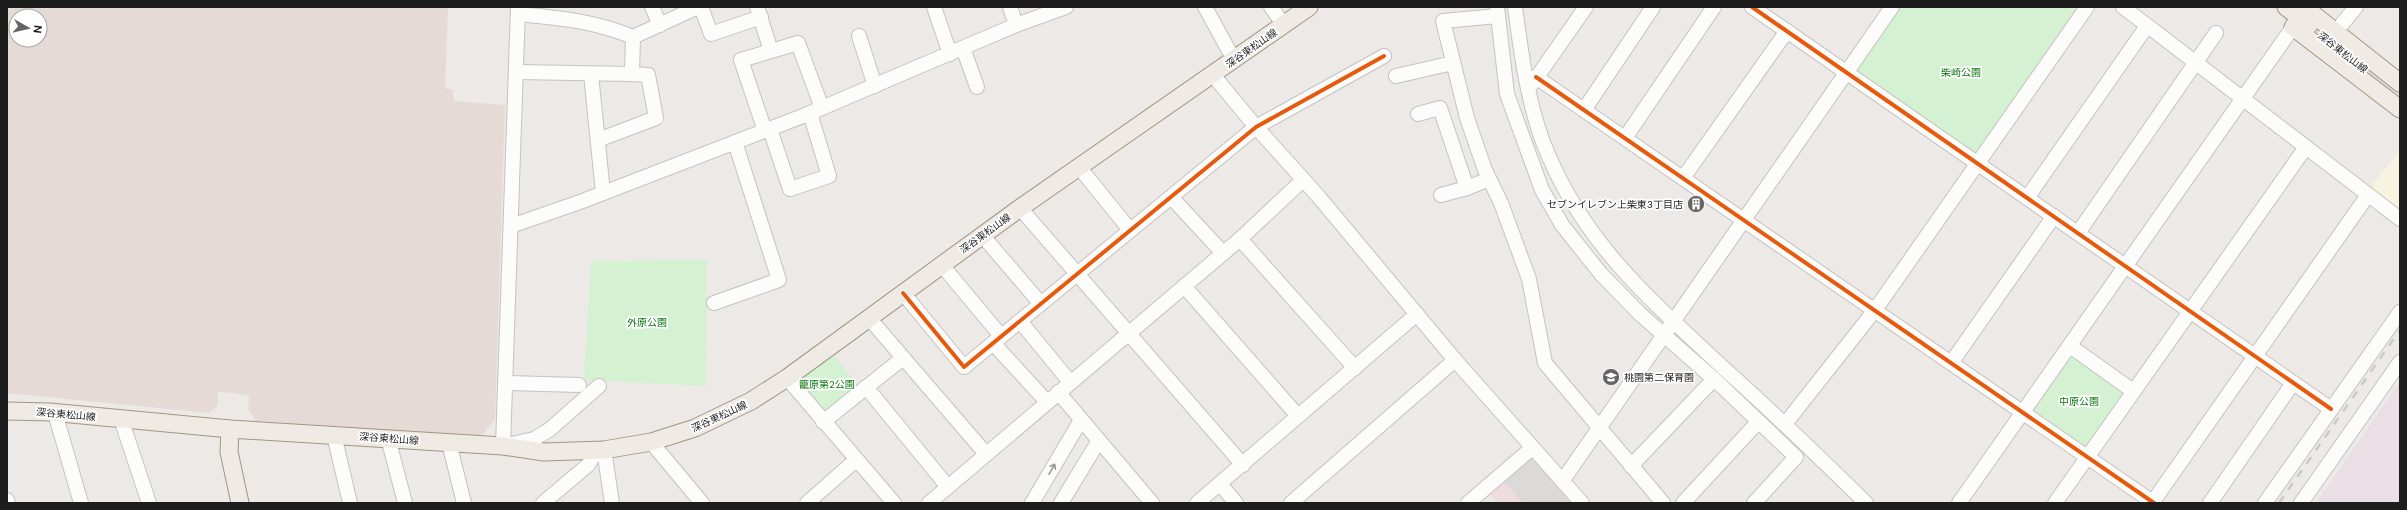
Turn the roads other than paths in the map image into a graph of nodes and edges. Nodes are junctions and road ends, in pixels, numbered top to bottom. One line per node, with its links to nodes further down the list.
1 (652, 7): 24 (street)
2 (699, 7): 21 (street); 24 (street)
3 (934, 7): 33 (street)
4 (1010, 7): 25 (street)
5 (1205, 7): 35 (street)
6 (1271, 7): 26 (street)
7 (1309, 7): 26 (main road, 深谷東松山線)
8 (1514, 7): 49 (street)
9 (1586, 7): 45 (street)
10 (1653, 7): 53 (street)
11 (1714, 7): 58 (street)
12 (1752, 7): 28 (street)
13 (1892, 7): 40 (street)
14 (2087, 7): 62 (street)
15 (2123, 7): 27 (street)
16 (2286, 7): 22 (main road, 深谷東松山線)
17 (2356, 7): 23 (street)
18 (1064, 8): 25 (street)
19 (518, 10): 31 (street); 39 (street)
20 (1497, 11): 36 (street); 98 (street)
21 (759, 12): 32 (street)
22 (2306, 17): 23 (main road); 46 (main road, 深谷東松山線); 50 (street); 51 (main road, 深谷東松山線); 52 (main road)
23 (2342, 24): 38 (main road)
24 (660, 25): 31 (street)
25 (1016, 25): 33 (street)
26 (1284, 25): 35 (main road, 深谷東松山線)
27 (2147, 26): 37 (street); 72 (street)
28 (1787, 31): 40 (street); 64 (street)
29 (2216, 33): 37 (street)
30 (859, 36): 47 (street)
31 (633, 37): 42 (street)
32 (771, 51): 54 (street); 57 (street)
33 (956, 51): 47 (street); 48 (street)
34 (1384, 56): 56 (street)
35 (1234, 60): 43 (main road, 深谷東松山線)
36 (1454, 63): 44 (street); 65 (street)
37 (2196, 63): 50 (street); 79 (street)
38 (2400, 70)
39 (516, 72): 41 (street); 77 (street)
40 (1848, 73): 62 (street); 76 (street)
41 (591, 74): 42 (street); 59 (street)
42 (632, 74): 59 (street)
43 (1213, 75): 56 (street); 63 (main road, 深谷東松山線)
44 (1396, 76)
45 (1536, 77): 49 (street); 53 (street)
46 (2400, 83)
47 (875, 86): 54 (street)
48 (977, 87)
49 (1528, 89): 96 (street)
50 (2243, 97): 61 (street); 84 (street)
51 (2400, 97)
52 (2400, 109)
53 (1584, 110): 58 (street)
54 (816, 111): 57 (street); 57 (street)
55 (1418, 114): 67 (street)
56 (1256, 127): 66 (street); 71 (street)
57 (767, 130): 60 (street)
58 (1624, 138): 64 (street)
59 (598, 140): 68 (street)
60 (735, 142): 68 (street); 88 (street)
61 (2306, 147): 69 (street); 91 (street)
62 (1978, 164): 72 (street); 90 (street)
63 (1079, 167): 73 (main road, 深谷東松山線); 78 (street)
64 (1683, 178): 76 (street)
65 (1489, 179): 67 (street); 128 (street)
66 (1304, 180): 81 (street); 93 (street)
67 (1467, 188): 70 (street)
68 (603, 193): 77 (street)
69 (2368, 194): 75 (street); 101 (street)
70 (1441, 195)
71 (1171, 197): 78 (street); 82 (street)
72 (2027, 198): 74 (street)
73 (1020, 208): 80 (main road, 深谷東松山線); 85 (street)
74 (2054, 216): 79 (street); 105 (street)
75 (2400, 219)
76 (1743, 220): 90 (street); 96 (street)
77 (511, 226): 110 (street)
78 (1130, 230): 85 (street)
79 (2078, 233): 84 (street)
80 (982, 235): 83 (main road, 深谷東松山線); 89 (street)
81 (1240, 239): 82 (street); 106 (street)
82 (1223, 253): 86 (street)
83 (941, 264): 87 (main road, 深谷東松山線); 99 (street)
84 (2126, 266): 91 (street); 100 (street)
85 (1077, 274): 89 (street); 97 (street)
86 (1184, 286): 97 (street); 122 (street)
87 (903, 293): 94 (main road, 深谷東松山線); 99 (street)
88 (714, 303)
89 (1041, 304): 95 (street)
90 (1874, 310): 105 (street); 127 (street)
91 (2189, 311): 101 (street); 115 (street)
92 (2400, 312): 118 (street)
93 (1418, 314): 103 (street); 106 (street)
94 (869, 318): 102 (street); 107 (main road, 深谷東松山線)
95 (1020, 321): 99 (street); 109 (street)
96 (1674, 321): 98 (street); 127 (street)
97 (1127, 333): 109 (street); 141 (street)
98 (1663, 336): 108 (street); 128 (street)
99 (997, 340): 117 (street)
100 (2070, 346): 115 (street); 121 (street)
101 (2254, 356): 111 (street); 174 (street)
102 (903, 358): 114 (street); 138 (street)
103 (1455, 360): 136 (street); 165 (street)
104 (2400, 362): 177 (street)
105 (1951, 363): 121 (street)
106 (1355, 368): 122 (street)
107 (787, 378): 125 (street); 133 (main road, 深谷東松山線)
108 (1714, 379): 126 (street); 142 (street)
109 (1070, 382): 116 (street)
110 (505, 383): 112 (street); 135 (street)
111 (2293, 383): 118 (street); 175 (street)
112 (579, 385)
113 (599, 386): 135 (street)
114 (866, 387): 125 (street); 145 (street)
115 (2133, 391): 139 (street)
116 (1058, 392): 117 (street); 124 (street)
117 (1047, 402): 138 (street)
118 (2331, 409): 176 (street)
119 (7, 411): 120 (main road, 深谷東松山線)
120 (55, 412): 123 (main road, 深谷東松山線); 148 (street)
121 (2023, 412): 139 (street); 172 (street)
122 (1298, 416): 141 (street)
123 (122, 419): 129 (main road, 深谷東松山線); 149 (street)
124 (1081, 420): 134 (street); 160 (street, one-way to 124)
125 (823, 422): 140 (street)
126 (1758, 422): 169 (street); 170 (street)
127 (1785, 424): 171 (street)
128 (1600, 426): 142 (street); 143 (street)
129 (230, 428): 130 (main road, 深谷東松山線); 150 (main road)
130 (334, 435): 131 (main road, 深谷東松山線); 151 (street)
131 (388, 438): 132 (main road, 深谷東松山線); 152 (street)
132 (449, 442): 135 (main road, 深谷東松山線); 153 (street)
133 (650, 442): 137 (main road, 深谷東松山線); 156 (street)
134 (1098, 442): 161 (street); 162 (street)
135 (503, 446): 137 (main road, 深谷東松山線)
136 (1532, 448): 143 (street); 166 (street)
137 (600, 450): 154 (street); 155 (street)
138 (986, 454): 145 (street)
139 (2088, 457): 173 (street); 174 (street)
140 (856, 460): 157 (street); 158 (street)
141 (1243, 465): 144 (street)
142 (1632, 466): 168 (street)
143 (1563, 480): 167 (street)
144 (1220, 484): 163 (street); 164 (street)
145 (948, 487): 159 (street)
146 (7, 500): 147 (street)
147 (8, 503)
148 (81, 503)
149 (149, 503)
150 (240, 503)
151 (350, 503)
152 (405, 503)
153 (464, 503)
154 (543, 503)
155 (612, 503)
156 (702, 503)
157 (806, 503)
158 (894, 503)
159 (929, 503)
160 (1032, 503)
161 (1061, 503)
162 (1152, 503)
163 (1197, 503)
164 (1236, 503)
165 (1291, 503)
166 (1468, 503)
167 (1582, 503)
168 (1663, 503)
169 (1683, 503)
170 (1754, 503)
171 (1866, 503)
172 (1959, 503)
173 (2055, 503)
174 (2153, 503)
175 (2210, 503)
176 (2266, 503)
177 (2301, 503)

